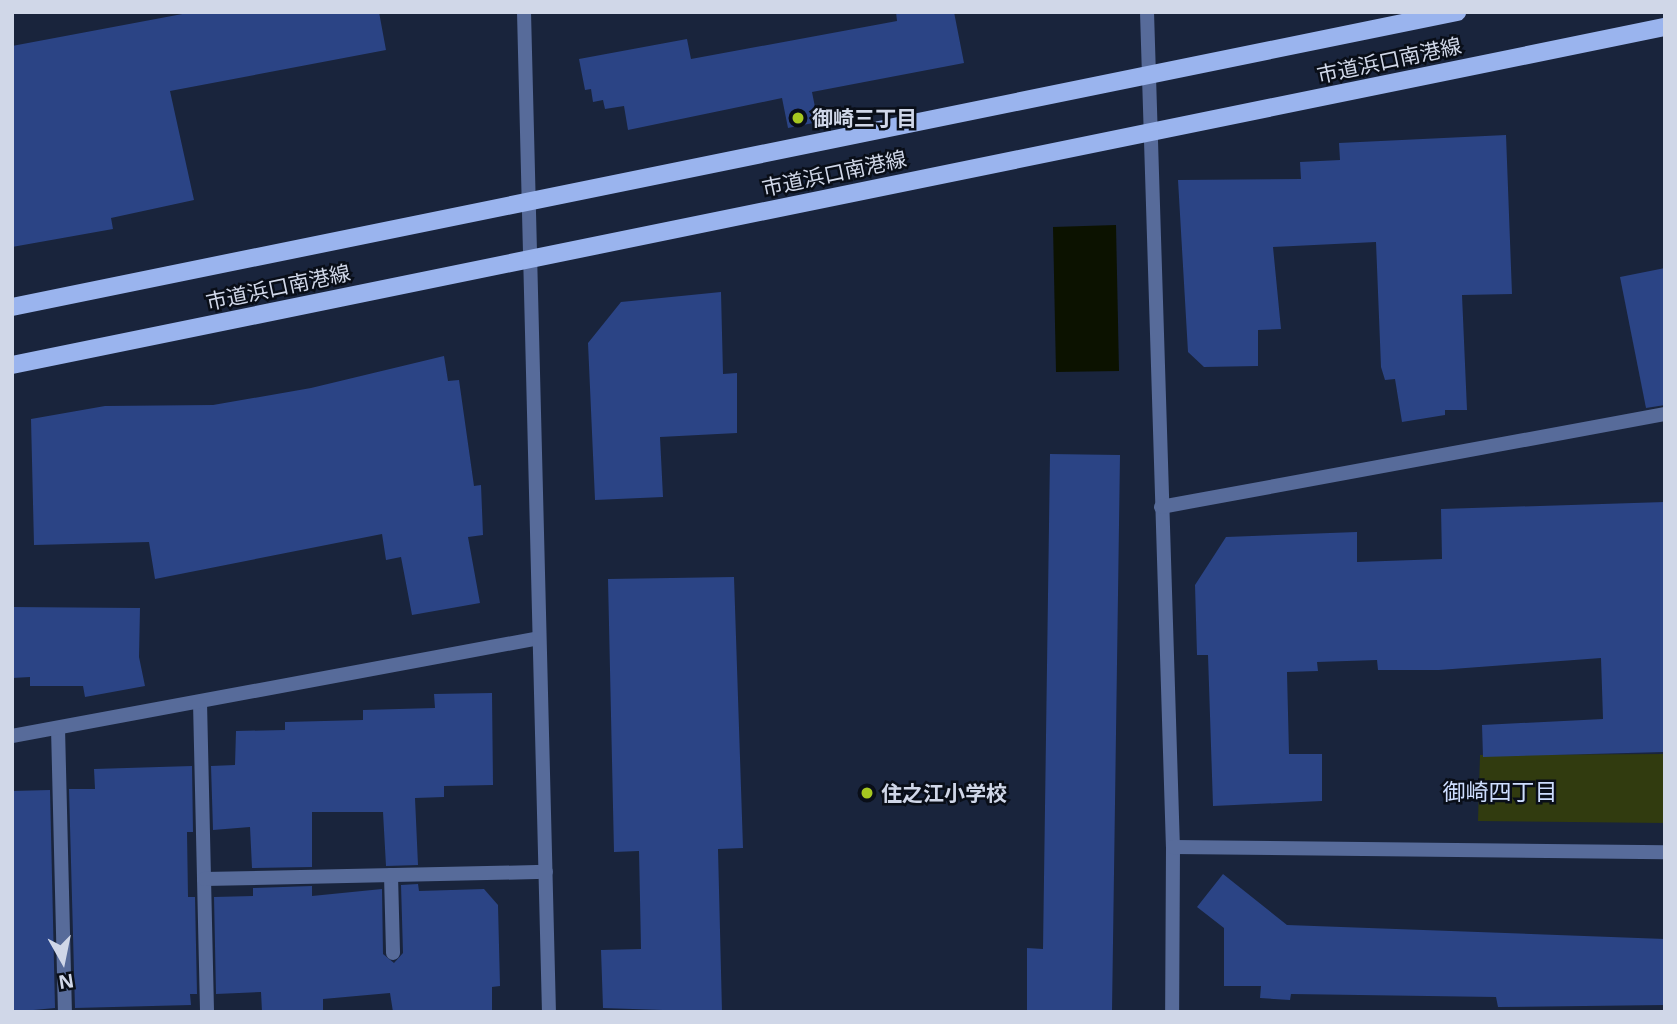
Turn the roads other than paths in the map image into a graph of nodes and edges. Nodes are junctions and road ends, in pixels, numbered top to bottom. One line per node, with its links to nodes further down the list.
1 (524, 12): 7 (street)
2 (1147, 12): 5 (street)
3 (1457, 12): 5 (main road, 市道浜口南港線)
4 (1665, 27): 6 (main road, 市道浜口南港線)
5 (1149, 77): 6 (street); 7 (main road, 市道浜口南港線)
6 (1153, 131): 8 (main road, 市道浜口南港線); 12 (street)
7 (529, 203): 8 (street); 9 (main road, 市道浜口南港線)
8 (531, 258): 10 (main road, 市道浜口南港線); 13 (street)
9 (12, 307)
10 (12, 365)
11 (1665, 414): 12 (street)
12 (1161, 507): 17 (street)
13 (539, 638): 14 (street); 19 (street)
14 (200, 702): 15 (street); 21 (street)
15 (58, 728): 16 (street); 23 (street)
16 (12, 736)
17 (1173, 846): 18 (street); 26 (street)
18 (1665, 852)
19 (546, 872): 20 (street); 25 (street)
20 (391, 876): 21 (street); 22 (street)
21 (204, 879): 24 (street)
22 (393, 953)
23 (65, 1012)
24 (206, 1012)
25 (549, 1012)
26 (1172, 1012)

